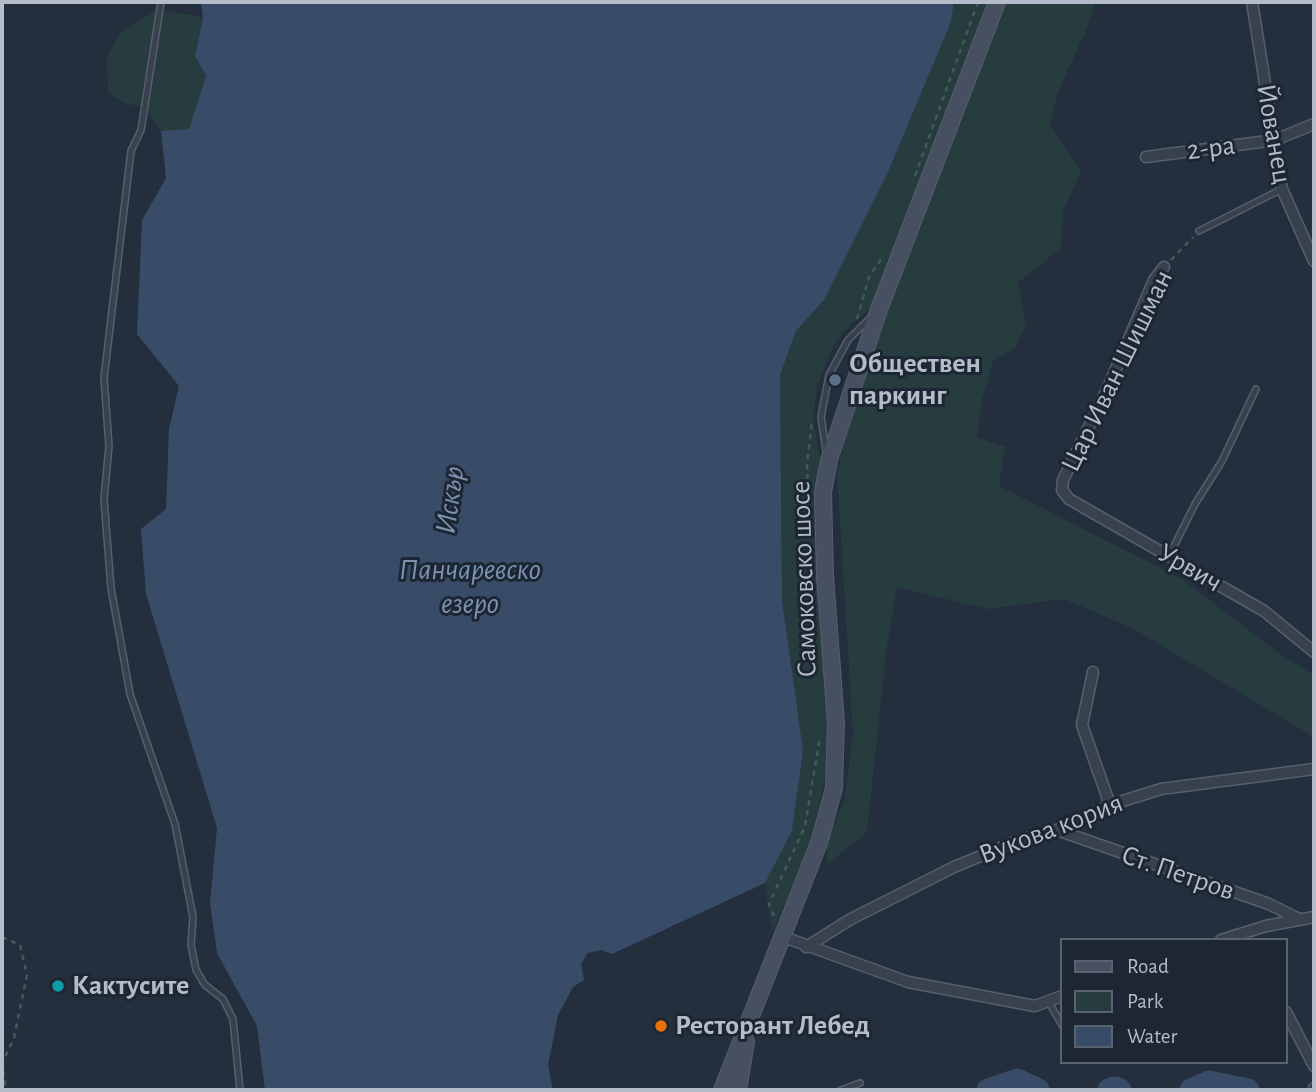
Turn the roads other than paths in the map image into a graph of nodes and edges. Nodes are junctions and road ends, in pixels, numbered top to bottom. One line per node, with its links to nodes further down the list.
1 (161, 2): 34 (lane)
2 (997, 2): 11 (main road, Самоковско шосе)
3 (1252, 2): 5 (street, Йованец)
4 (1314, 124): 5 (street, 2-ра)
5 (1275, 140): 6 (street, 2-ра); 7 (street, Йованец)
6 (1146, 157)
7 (1282, 189): 8 (lane); 9 (street, Йованец)
8 (1199, 231)
9 (1314, 261)
10 (1164, 267): 14 (street, Цар Иван Шишман)
11 (878, 312): 13 (main road, Самоковско шосе); 13 (lane)
12 (1256, 389): 15 (lane)
13 (829, 460): 23 (main road, Самоковско шосе)
14 (1062, 490): 15 (street, Урвич)
15 (1169, 556): 16 (street, Урвич)
16 (1314, 652)
17 (1093, 673): 19 (street)
18 (1314, 769): 19 (street, Вукова кория)
19 (1110, 805): 20 (street, Вукова кория)
20 (1057, 830): 22 (street, Ст. Петров); 25 (street, Вукова кория)
21 (1314, 917): 22 (street)
22 (1297, 918): 24 (street)
23 (781, 936): 25 (street); 28 (main road, Самоковско шосе)
24 (1247, 936)
25 (806, 947): 27 (street)
26 (1060, 997): 27 (street)
27 (1048, 1001): 30 (lane)
28 (754, 1002): 33 (main road, Самоковско шосе); 35 (main road, Самоковско шосе)
29 (1288, 1016): 31 (street)
30 (1060, 1022)
31 (1314, 1066)
32 (860, 1083): 36 (lane)
33 (742, 1089)
34 (240, 1090)
35 (722, 1090)
36 (841, 1090)

